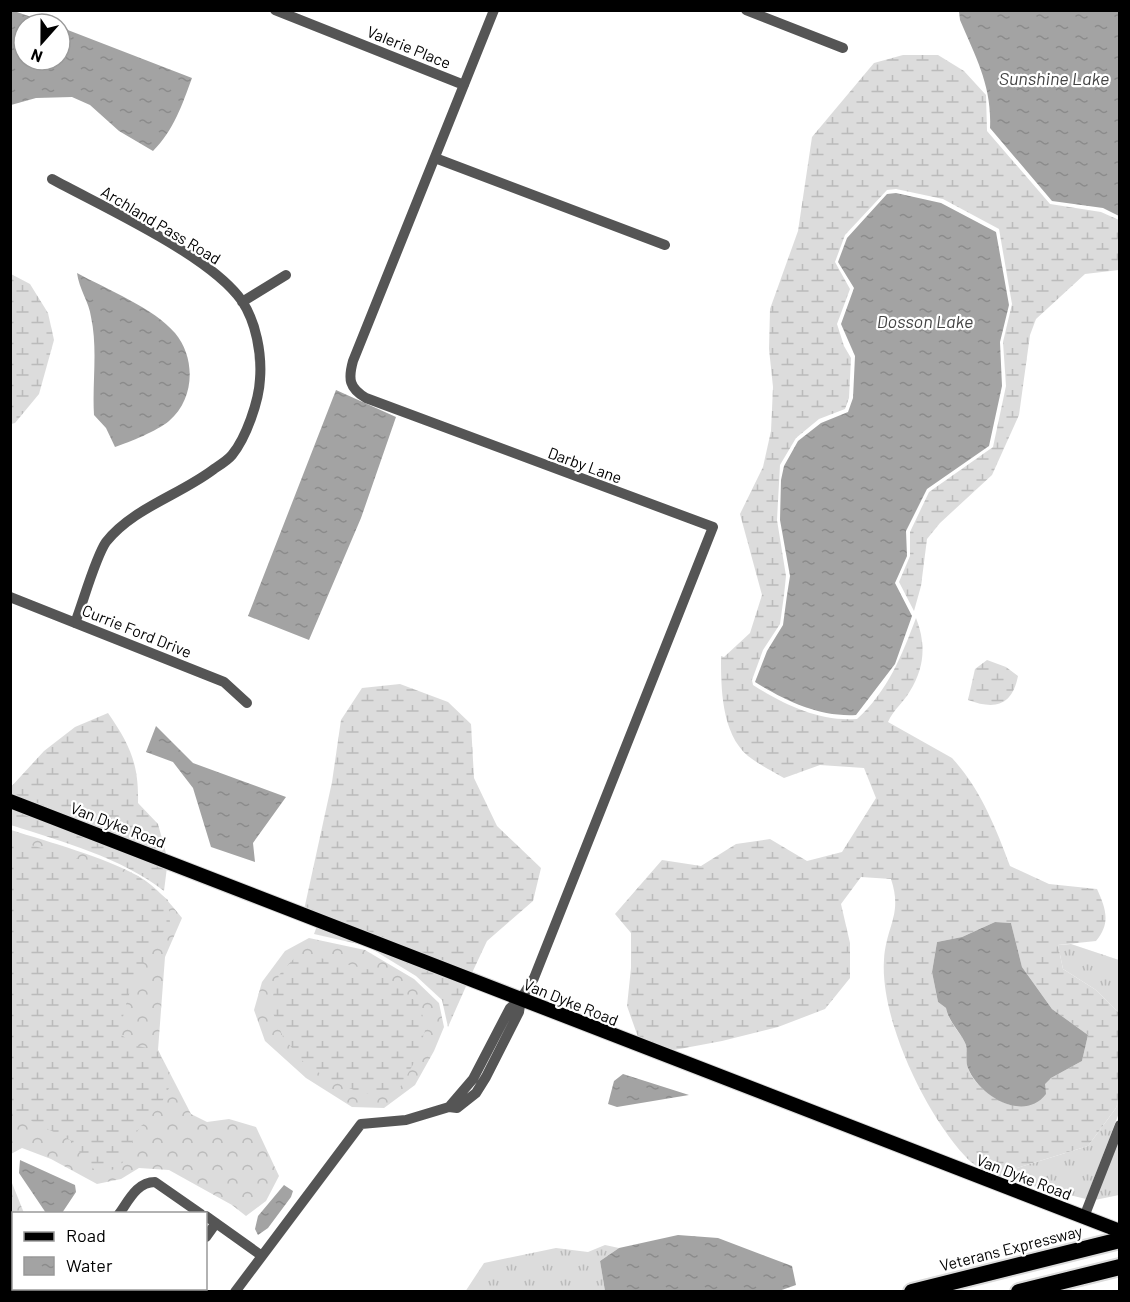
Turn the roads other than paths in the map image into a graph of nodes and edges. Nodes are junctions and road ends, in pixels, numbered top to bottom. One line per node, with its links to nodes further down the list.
1 (275, 10): 5 (street, Valerie Place)
2 (494, 10): 5 (street, Darby Lane)
3 (746, 10): 4 (street)
4 (843, 48)
5 (464, 85): 6 (street, Darby Lane)
6 (435, 158): 8 (street); 15 (street, Darby Lane)
7 (52, 179): 10 (street, Archland Pass Road)
8 (665, 245)
9 (286, 275): 10 (street)
10 (242, 302): 12 (street, Archland Pass Road)
11 (10, 597): 12 (street, Currie Ford Drive)
12 (75, 623): 13 (street, Currie Ford Drive)
13 (247, 703)
14 (10, 801): 15 (main road, Van Dyke Road)
15 (521, 999): 20 (main road, Van Dyke Road); 25 (street)
16 (1119, 1125): 20 (street)
17 (120, 1212): 18 (street)
18 (198, 1212)
19 (207, 1217): 21 (street)
20 (1084, 1217): 22 (main road, Van Dyke Road)
21 (216, 1224): 23 (street); 25 (street)
22 (1119, 1231)
23 (207, 1236)
24 (1119, 1240): 28 (highway, Veterans Expressway)
25 (262, 1256): 27 (street)
26 (1119, 1267): 29 (highway)
27 (235, 1292)
28 (912, 1292)
29 (1019, 1292)

